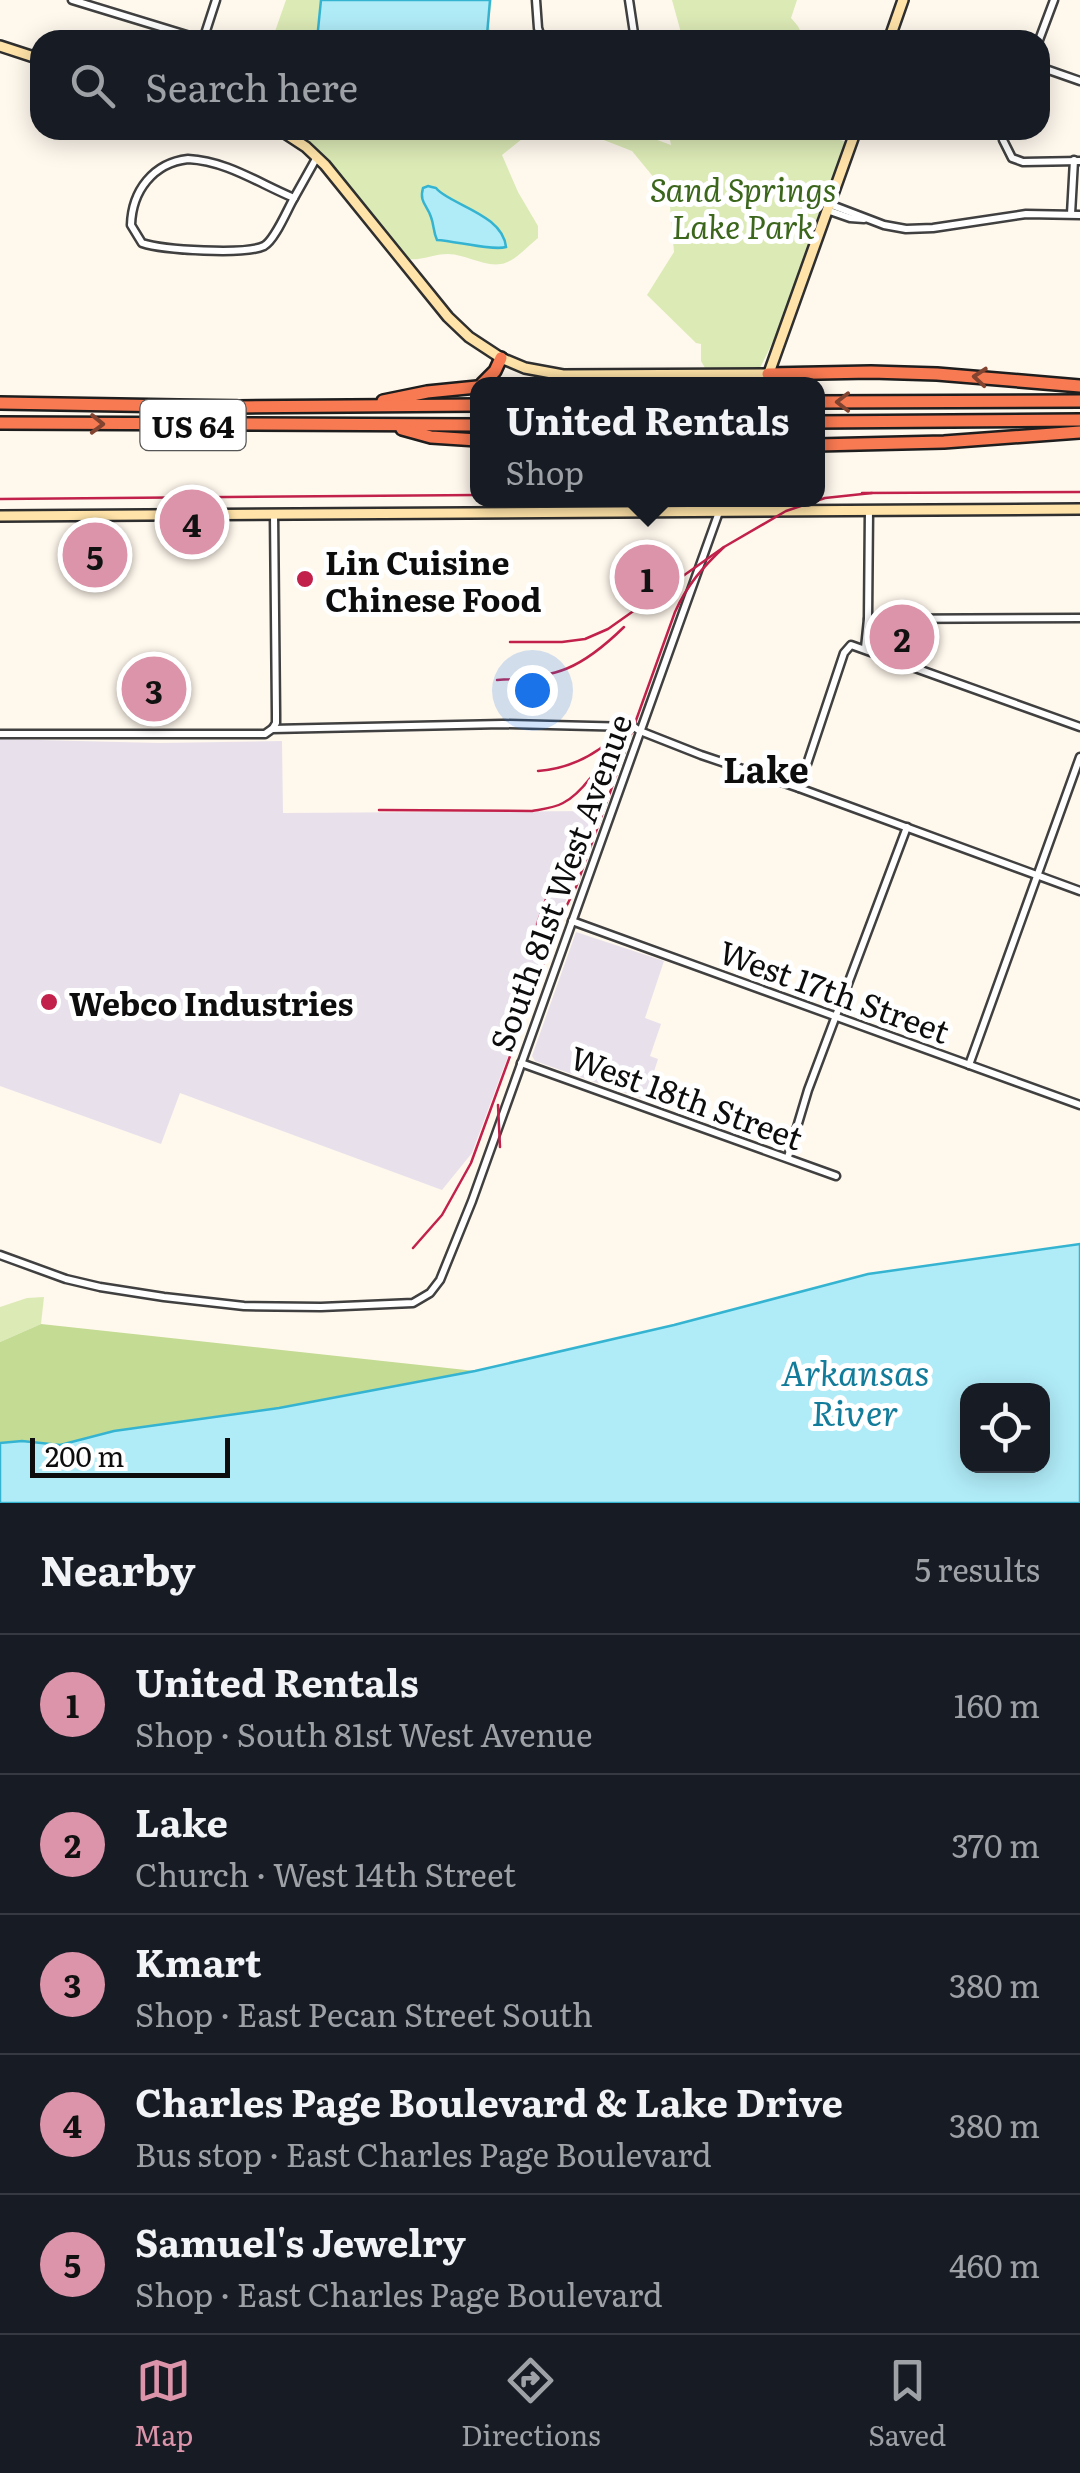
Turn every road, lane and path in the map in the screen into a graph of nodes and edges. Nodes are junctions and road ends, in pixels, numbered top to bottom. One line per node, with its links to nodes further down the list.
1 (72, 0): 7 (street)
2 (216, 0): 8 (street)
3 (536, 0): 9 (street)
4 (629, 0): 10 (street)
5 (903, 0): 11 (main road)
6 (1054, 0): 12 (street)
7 (170, 30)
8 (206, 30)
9 (539, 30)
10 (634, 30)
11 (892, 30)
12 (1042, 30)
13 (0, 46): 14 (main road)
14 (30, 56)
15 (1050, 70): 16 (street)
16 (1080, 81)
17 (296, 140): 20 (main road)
18 (852, 140): 23 (main road)
19 (1004, 140): 21 (street)
20 (317, 157): 22 (street); 25 (main road)
21 (1073, 160): 24 (street)
22 (294, 198): 22 (street)
23 (828, 207): 24 (street); 28 (main road)
24 (1076, 215)
25 (502, 358): 26 (highway); 27 (main road)
26 (489, 377)
27 (664, 377)
28 (767, 377)
29 (796, 377): 30 (highway, one-way to 29)
30 (1080, 386)
31 (470, 387): 36 (highway)
32 (1080, 401): 33 (highway, one-way to 33)
33 (825, 402)
34 (0, 403): 36 (highway, US 64)
35 (470, 406): 36 (highway, US 64)
36 (354, 407)
37 (1080, 420): 38 (highway)
38 (825, 422)
39 (0, 423): 41 (highway, US 64, one-way to 41)
40 (470, 424): 41 (highway, US 64)
41 (387, 425): 43 (highway)
42 (1080, 432): 44 (highway)
43 (470, 440)
44 (825, 446)
45 (721, 507): 48 (main road, South 81st West Avenue)
46 (1080, 508): 47 (main road)
47 (869, 510): 48 (main road); 52 (street)
48 (719, 512): 49 (main road); 56 (street, South 81st West Avenue)
49 (274, 514): 50 (main road); 55 (street)
50 (0, 516)
51 (1080, 618): 52 (street)
52 (868, 620): 53 (street)
53 (865, 648): 54 (street); 59 (street)
54 (1080, 727)
55 (272, 729): 56 (street); 57 (street)
56 (640, 732): 59 (street); 63 (street, South 81st West Avenue)
57 (0, 734)
58 (1080, 758): 61 (street)
59 (799, 788): 60 (street)
60 (906, 828): 61 (street); 64 (street)
61 (1038, 876): 62 (street); 66 (street)
62 (1080, 891)
63 (572, 921): 64 (street, West 17th Street); 65 (street, South 81st West Avenue)
64 (837, 1017): 66 (street, West 17th Street); 68 (street)
65 (521, 1063): 68 (street, West 18th Street); 70 (street, South 81st West Avenue)
66 (968, 1065): 67 (street, West 17th Street)
67 (1080, 1105)
68 (788, 1157): 69 (street, West 18th Street)
69 (836, 1176)
70 (0, 1255)

